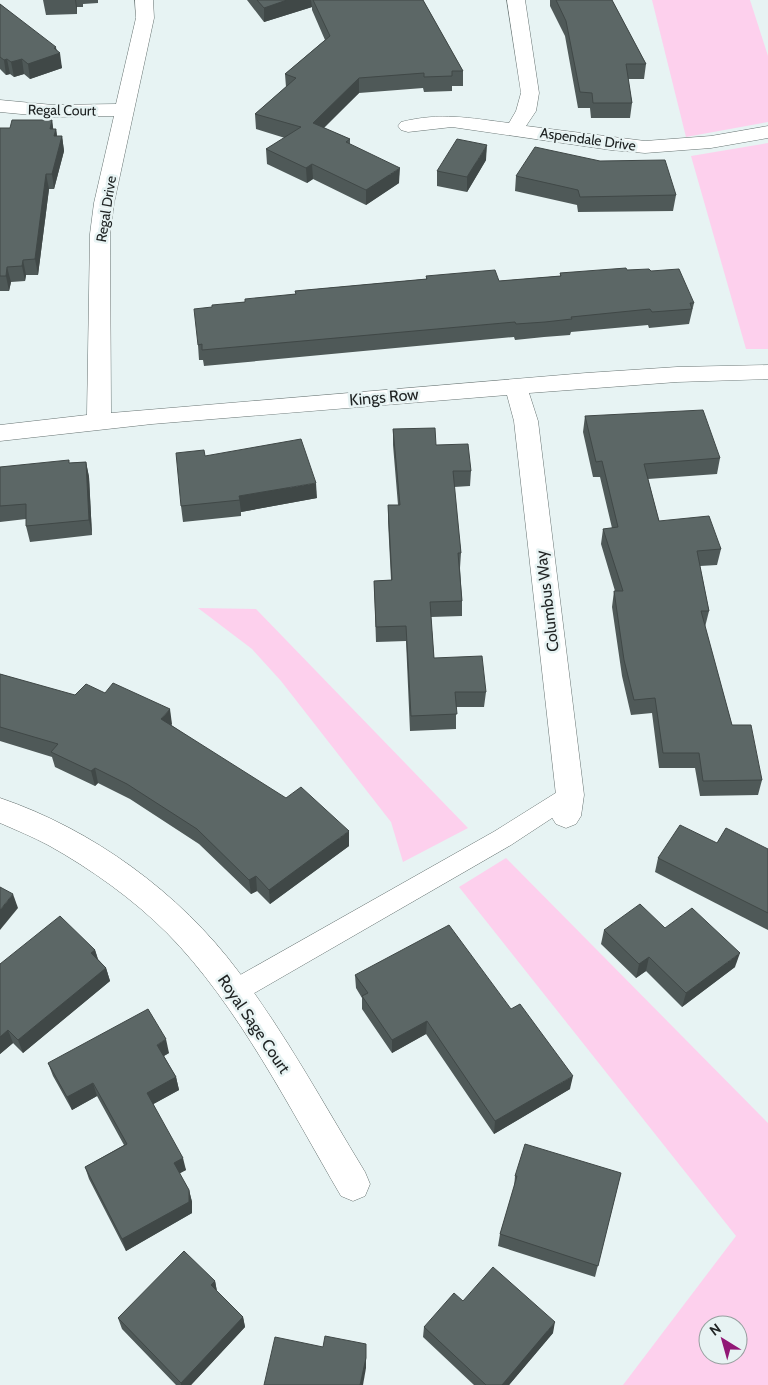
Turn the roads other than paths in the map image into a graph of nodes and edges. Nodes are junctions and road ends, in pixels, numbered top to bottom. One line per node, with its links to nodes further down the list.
1 (144, 0): 4 (street, Regal Drive)
2 (516, 0): 6 (street)
3 (0, 106): 4 (street, Regal Court)
4 (125, 110): 10 (street, Regal Drive)
5 (408, 126): 6 (street, Aspendale Drive)
6 (515, 129): 7 (street, Aspendale Drive)
7 (768, 132)
8 (768, 372): 9 (street, Kings Row)
9 (516, 386): 10 (street, Kings Row); 12 (street, Columbus Way)
10 (99, 421): 11 (street, Kings Row)
11 (0, 433)
12 (568, 805): 14 (lane)
13 (0, 810): 14 (street, Royal Sage Court)
14 (235, 991): 15 (street, Royal Sage Court)
15 (353, 1184)

